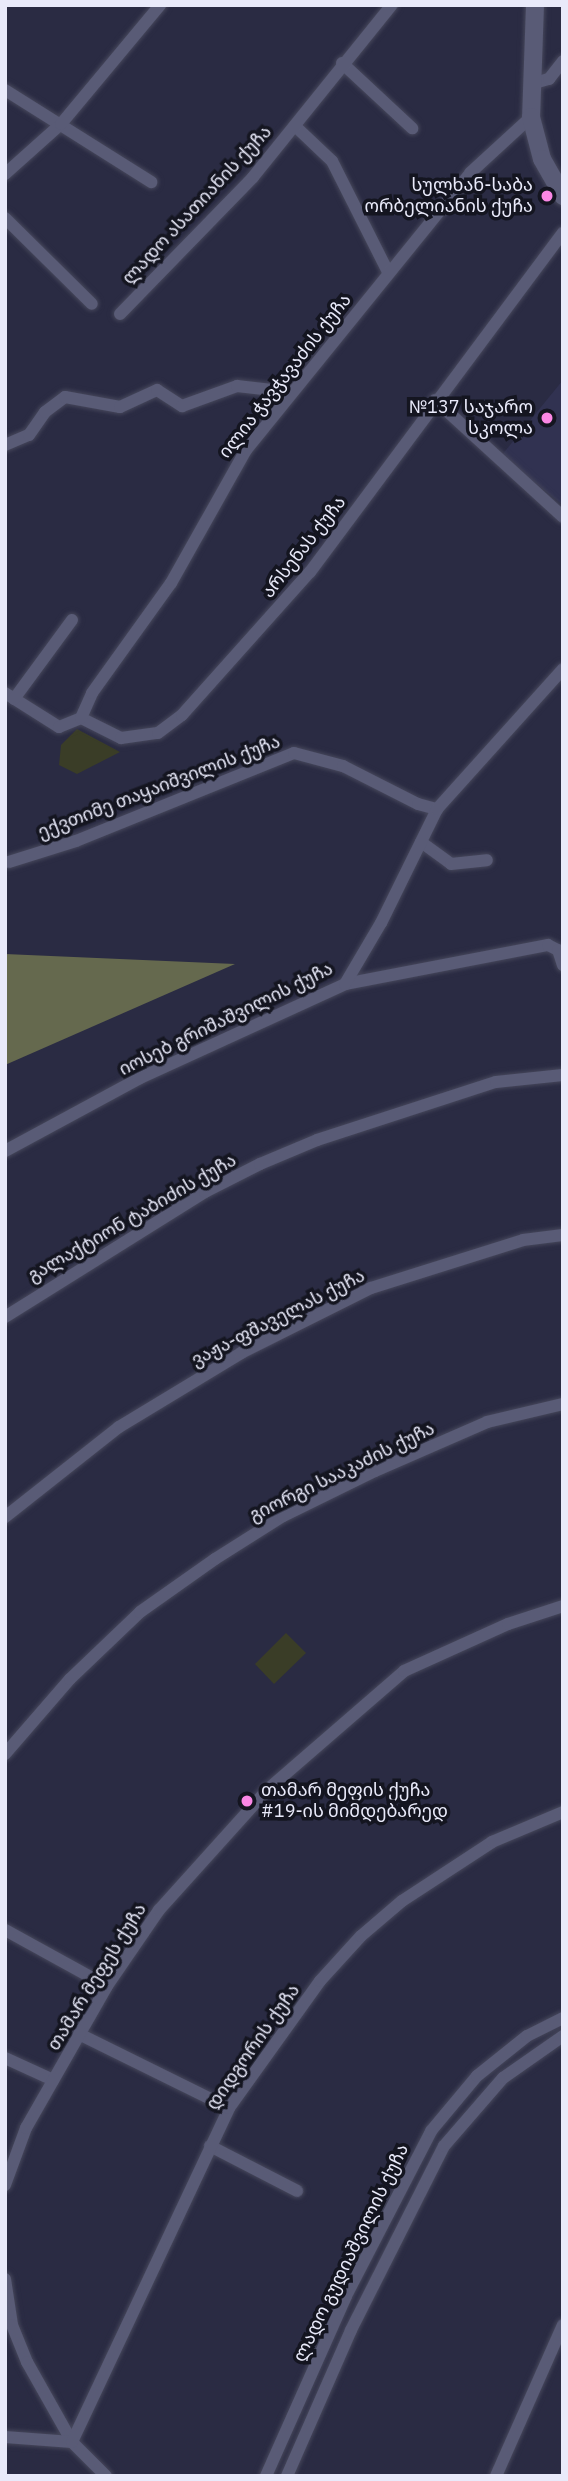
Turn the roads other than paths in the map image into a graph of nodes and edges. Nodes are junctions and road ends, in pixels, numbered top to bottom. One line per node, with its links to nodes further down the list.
1 (160, 5): 9 (street)
2 (393, 5): 4 (street)
3 (535, 5): 6 (main road)
4 (345, 58): 10 (street); 11 (street)
5 (563, 61): 6 (street)
6 (531, 85): 8 (main road)
7 (5, 90): 9 (street)
8 (531, 117): 14 (main road); 17 (street, ილია ჭავჭავაძის ქუჩა)
9 (61, 124): 12 (street); 13 (street)
10 (295, 126): 17 (street, ლადო ასათიანის ქუჩა); 19 (street, ლადო ასათიანის ქუჩა)
11 (412, 128)
12 (5, 174)
13 (152, 182)
14 (563, 196)
15 (5, 218): 18 (street)
16 (563, 233): 21 (street, არსენას ქუჩა)
17 (388, 272): 20 (street, ილია ჭავჭავაძის ქუჩა)
18 (92, 304)
19 (120, 314)
20 (290, 392): 22 (street); 27 (street, ილია ჭავჭავაძის ქუჩა)
21 (435, 400): 23 (street); 27 (street, არსენას ქუჩა)
22 (5, 445)
23 (563, 517)
24 (72, 620): 26 (street)
25 (563, 669): 28 (street, იოსებ გრიშაშვილის ქუჩა)
26 (10, 696): 27 (street)
27 (81, 718)
28 (437, 809): 29 (street, იოსებ გრიშაშვილის ქუჩა); 31 (street, ექვთიმე თაყაიშვილის ქუჩა)
29 (421, 842): 30 (street); 33 (street, იოსებ გრიშაშვილის ქუჩა)
30 (487, 860)
31 (9, 862)
32 (563, 965): 33 (street)
33 (345, 984): 35 (street, იოსებ გრიშაშვილის ქუჩა)
34 (563, 1076): 37 (street, გალაქტიონ ტაბიძის ქუჩა)
35 (5, 1151)
36 (563, 1235): 39 (street, ვაჟა-ფშაველას ქუჩა)
37 (5, 1317)
38 (563, 1404): 41 (street, გიორგი სააკაძის ქუჩა)
39 (5, 1517)
40 (563, 1606): 44 (street, თამარ მეფეს ქუჩა)
41 (5, 1754)
42 (563, 1812): 50 (street, დიდგორის ქუჩა)
43 (5, 1930): 44 (street)
44 (107, 1986): 46 (street, თამარ მეფეს ქუჩა)
45 (563, 2018): 52 (street, ლადო გუდიაშვილის ქუჩა)
46 (79, 2034): 49 (street, თამარ მეფეს ქუჩა); 50 (street)
47 (563, 2036): 53 (street, ლადო გუდიაშვილის ქუჩა)
48 (5, 2058): 49 (street)
49 (53, 2080): 54 (street, თამარ მეფეს ქუჩა)
50 (229, 2108): 51 (street, დიდგორის ქუჩა)
51 (210, 2146): 55 (street); 61 (street, დიდგორის ქუჩა)
52 (417, 2157): 53 (street); 58 (street, ლადო გუდიაშვილის ქუჩა)
53 (434, 2165): 59 (street, ლადო გუდიაშვილის ქუჩა)
54 (5, 2185)
55 (297, 2191)
56 (5, 2279): 61 (street)
57 (563, 2325): 65 (street)
58 (300, 2397): 59 (street); 63 (street, ლადო გუდიაშვილის ქუჩა)
59 (318, 2405): 64 (street, ლადო გუდიაშვილის ქუჩა)
60 (5, 2437): 61 (street)
61 (72, 2442): 62 (street)
62 (106, 2476)
63 (266, 2476)
64 (287, 2476)
65 (496, 2476)

